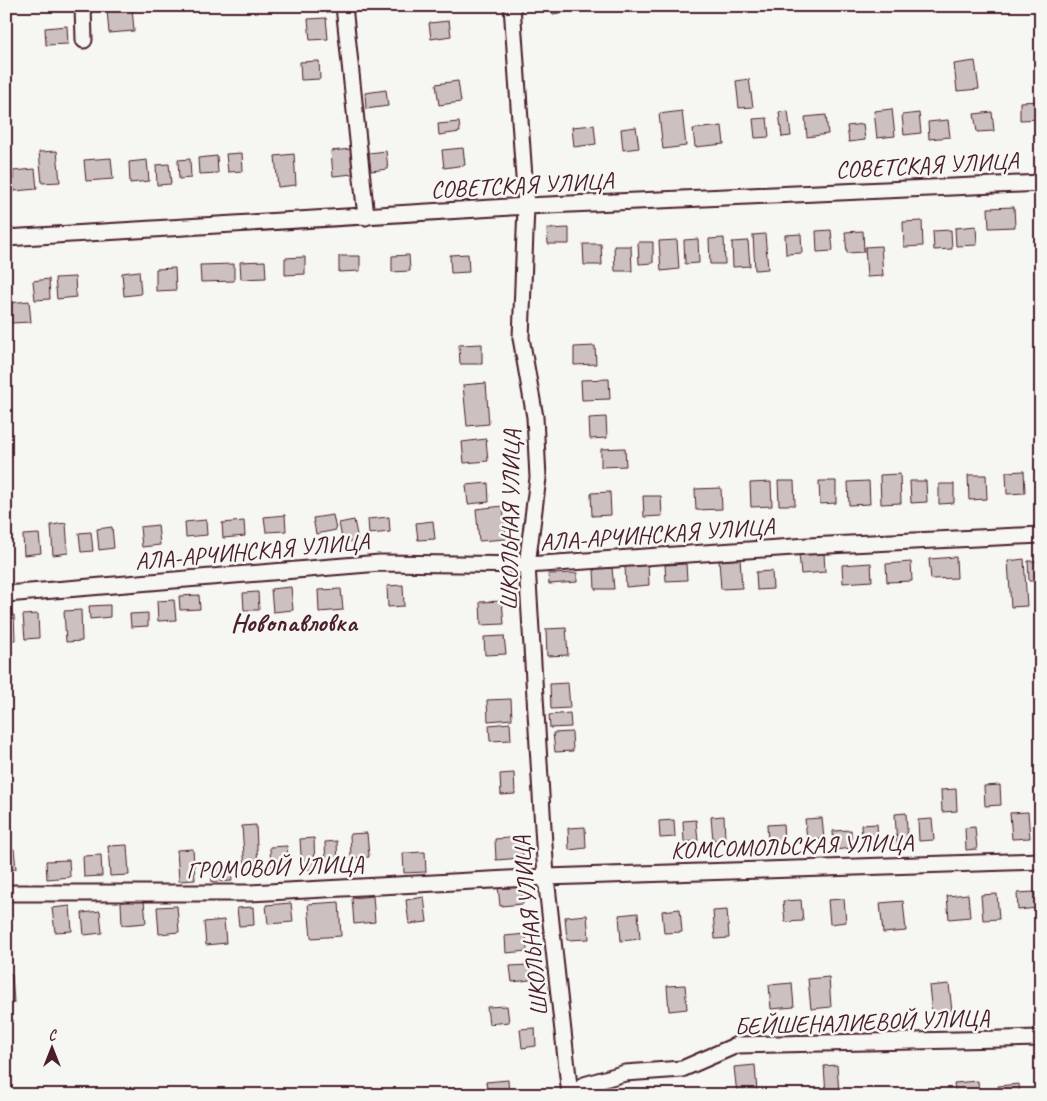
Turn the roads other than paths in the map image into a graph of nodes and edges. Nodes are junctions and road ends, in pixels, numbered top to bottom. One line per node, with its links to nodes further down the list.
1 (83, 6): 4 (street)
2 (344, 6): 7 (street)
3 (512, 6): 6 (street, ШКОЛЬНАЯ УЛИЦА)
4 (84, 40)
5 (1041, 183): 6 (street, СОВЕТСКАЯ УЛИЦА)
6 (526, 206): 7 (street, СОВЕТСКАЯ УЛИЦА); 10 (street, ШКОЛЬНАЯ УЛИЦА)
7 (366, 217): 8 (street, СОВЕТСКАЯ УЛИЦА)
8 (6, 238)
9 (1041, 534): 10 (street, АЛА-АРЧИНСКАЯ УЛИЦА)
10 (527, 565): 11 (street, АЛА-АРЧИНСКАЯ УЛИЦА); 13 (street, ШКОЛЬНАЯ УЛИЦА)
11 (6, 594)
12 (1041, 861): 13 (street, КОМСОМОЛЬСКАЯ УЛИЦА)
13 (546, 877): 14 (street, ГРОМОВОЙ УЛИЦА); 16 (street, ШКОЛЬНАЯ УЛИЦА)
14 (6, 894)
15 (1041, 1038): 17 (street, БЕЙШЕНАЛИЕВОЙ УЛИЦА)
16 (570, 1095)
17 (575, 1095)

